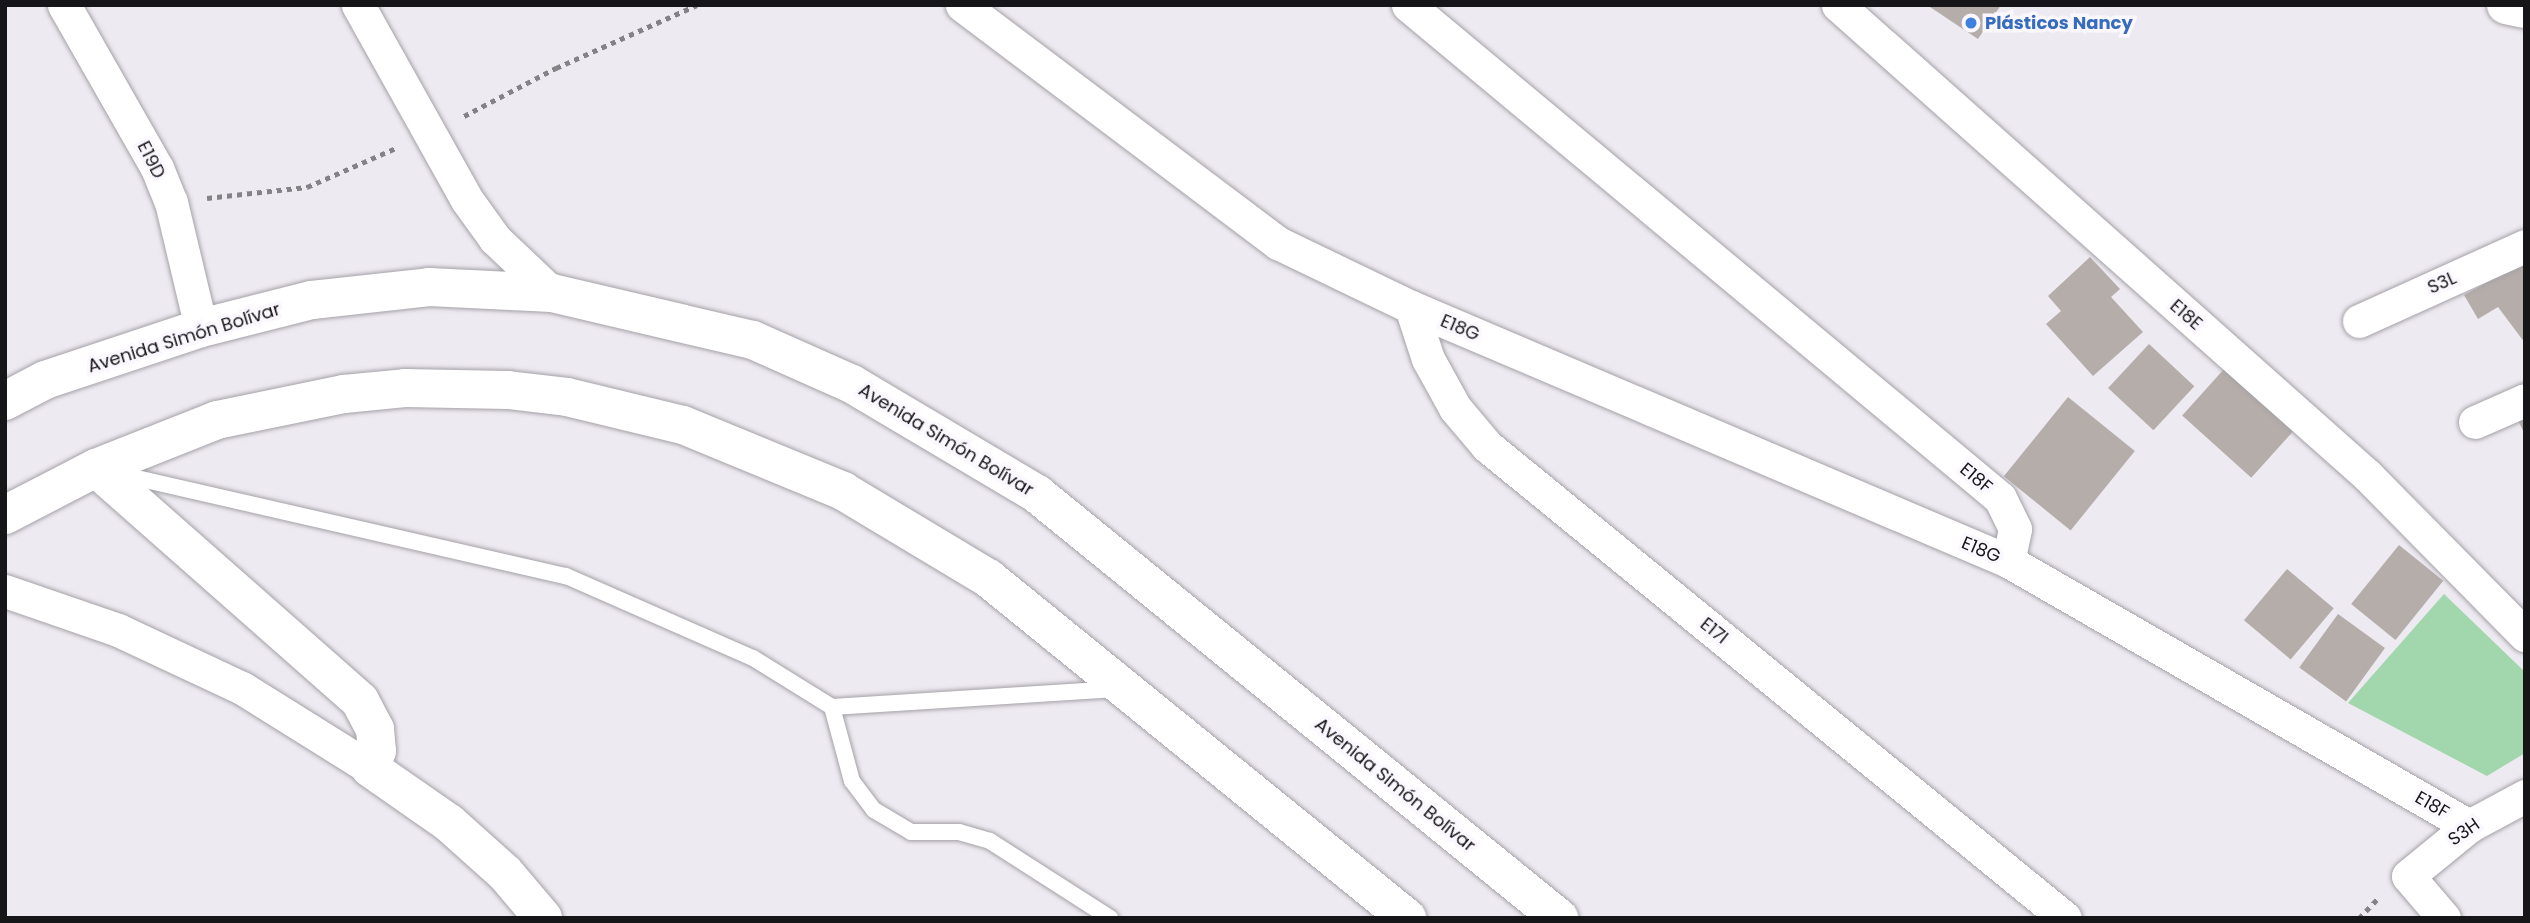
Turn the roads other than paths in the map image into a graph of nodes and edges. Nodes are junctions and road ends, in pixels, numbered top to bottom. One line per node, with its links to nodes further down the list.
1 (64, 5): 12 (street, E19D)
2 (358, 5): 9 (street)
3 (962, 5): 10 (street, E18G)
4 (1408, 5): 19 (street, E18F)
5 (1838, 5): 21 (street, E18E)
6 (2506, 5): 7 (main road)
7 (2525, 9)
8 (2525, 246): 11 (street, S3L)
9 (552, 293): 12 (main road, Avenida Simón Bolívar); 30 (main road, Avenida Simón Bolívar)
10 (1411, 307): 19 (street, E18G); 31 (street, E17l)
11 (2359, 321)
12 (201, 328): 14 (main road, Avenida Simón Bolívar)
13 (2525, 400): 15 (street)
14 (5, 401)
15 (2475, 422)
16 (96, 468): 17 (main road); 22 (main road); 23 (lane); 24 (main road)
17 (22, 507): 18 (main road)
18 (5, 527)
19 (2008, 561): 26 (street, E18F)
20 (5, 591): 24 (street)
21 (2525, 635)
22 (1124, 688): 23 (lane); 29 (main road)
23 (832, 707): 28 (lane)
24 (370, 768): 27 (main road)
25 (2525, 796): 26 (street, S3H)
26 (2469, 826): 32 (street, S3H)
27 (543, 918)
28 (1110, 918)
29 (1407, 918)
30 (1559, 918)
31 (2065, 918)
32 (2444, 918)

